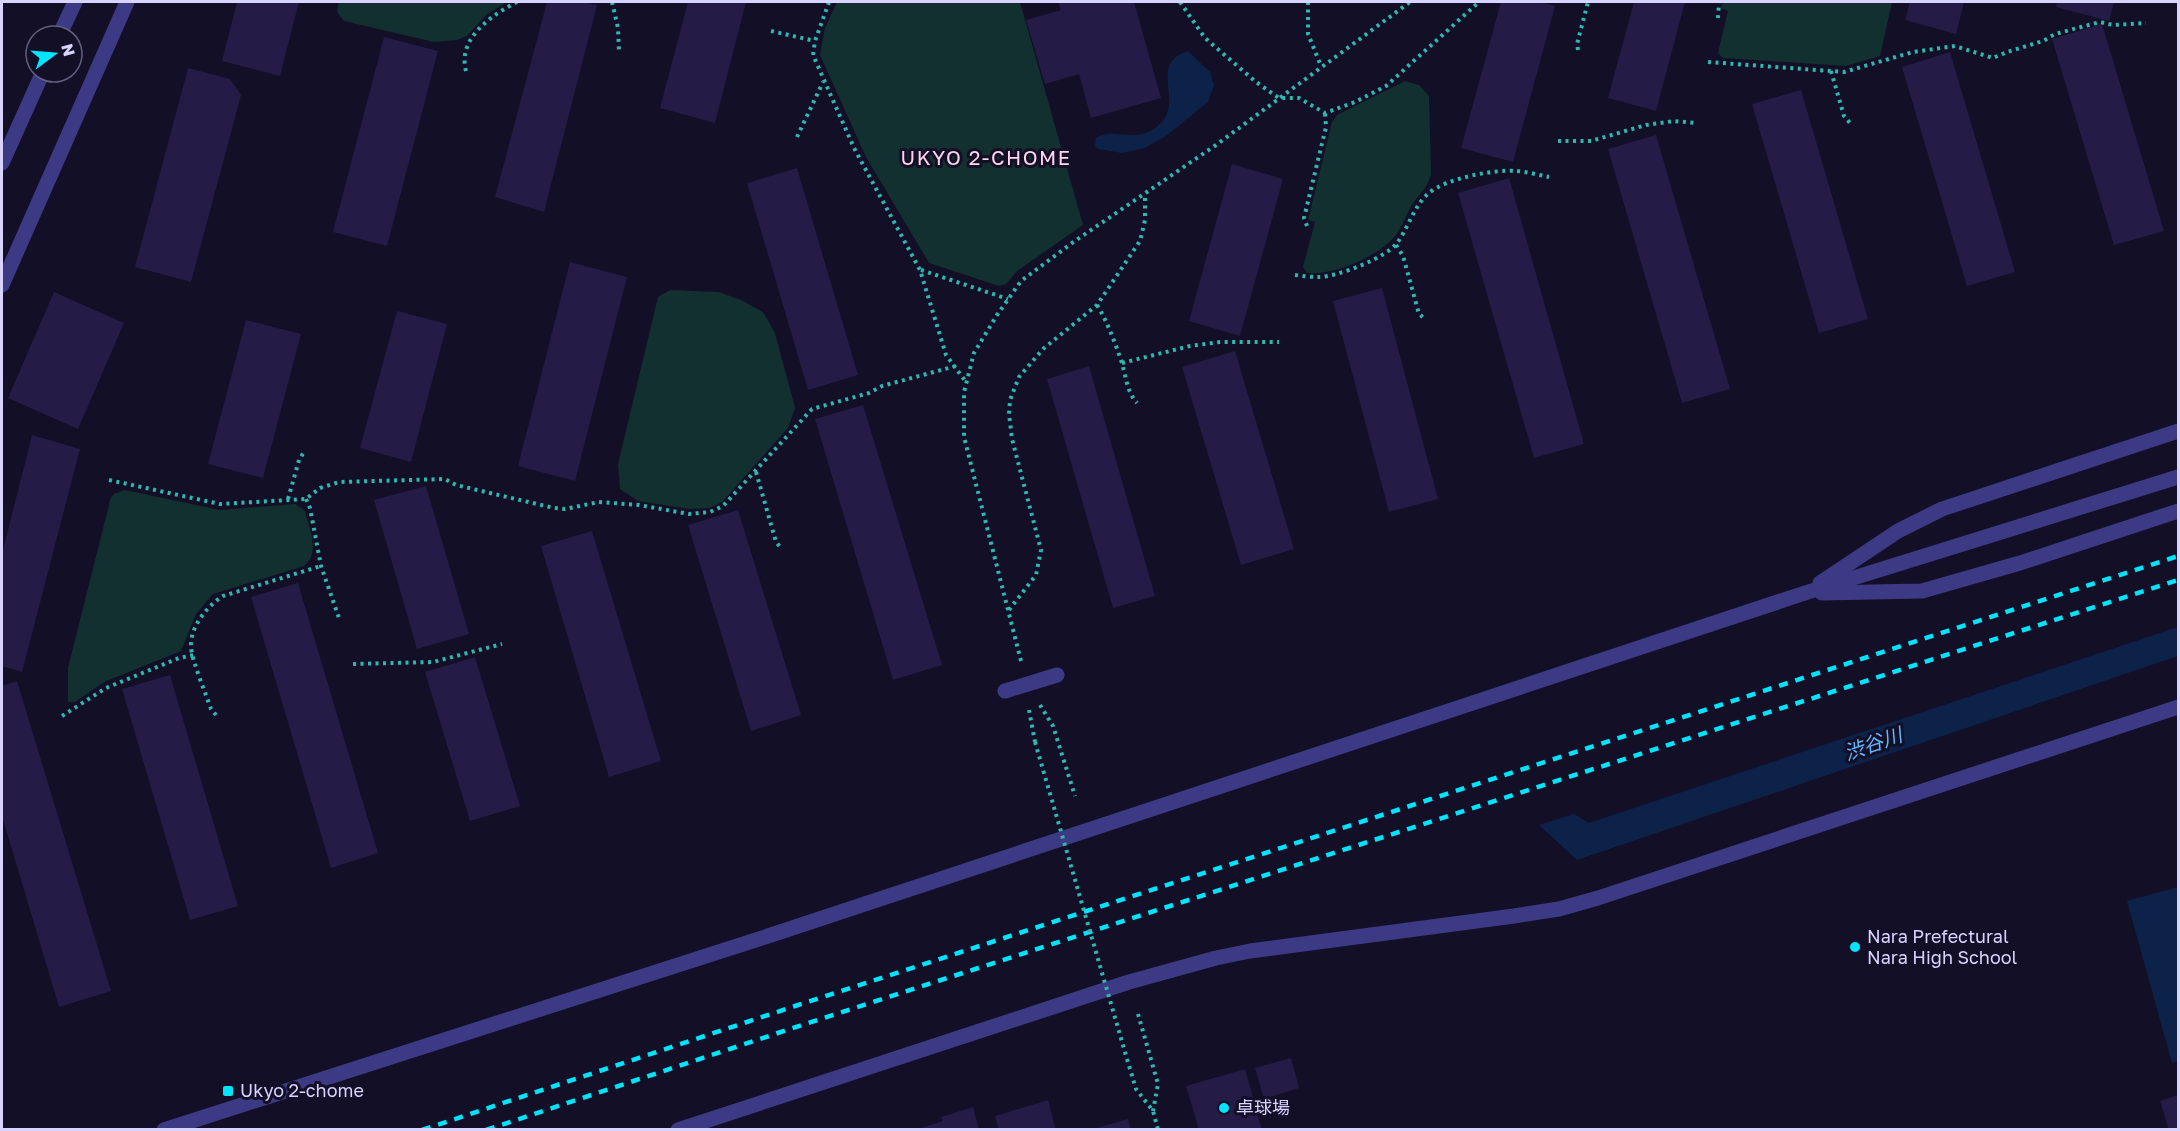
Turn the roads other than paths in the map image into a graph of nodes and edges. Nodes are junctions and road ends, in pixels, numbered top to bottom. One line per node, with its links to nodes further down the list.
1 (75, 2): 3 (street)
2 (127, 2): 6 (street)
3 (65, 24)
4 (38, 84): 5 (street)
5 (2, 163)
6 (2, 285)
7 (2178, 431): 10 (street)
8 (2178, 477): 10 (street)
9 (2178, 511): 10 (street)
10 (1805, 593): 14 (street)
11 (1057, 675): 12 (street, bridge)
12 (1005, 691)
13 (2178, 707): 15 (street)
14 (164, 1130)
15 (678, 1130)

